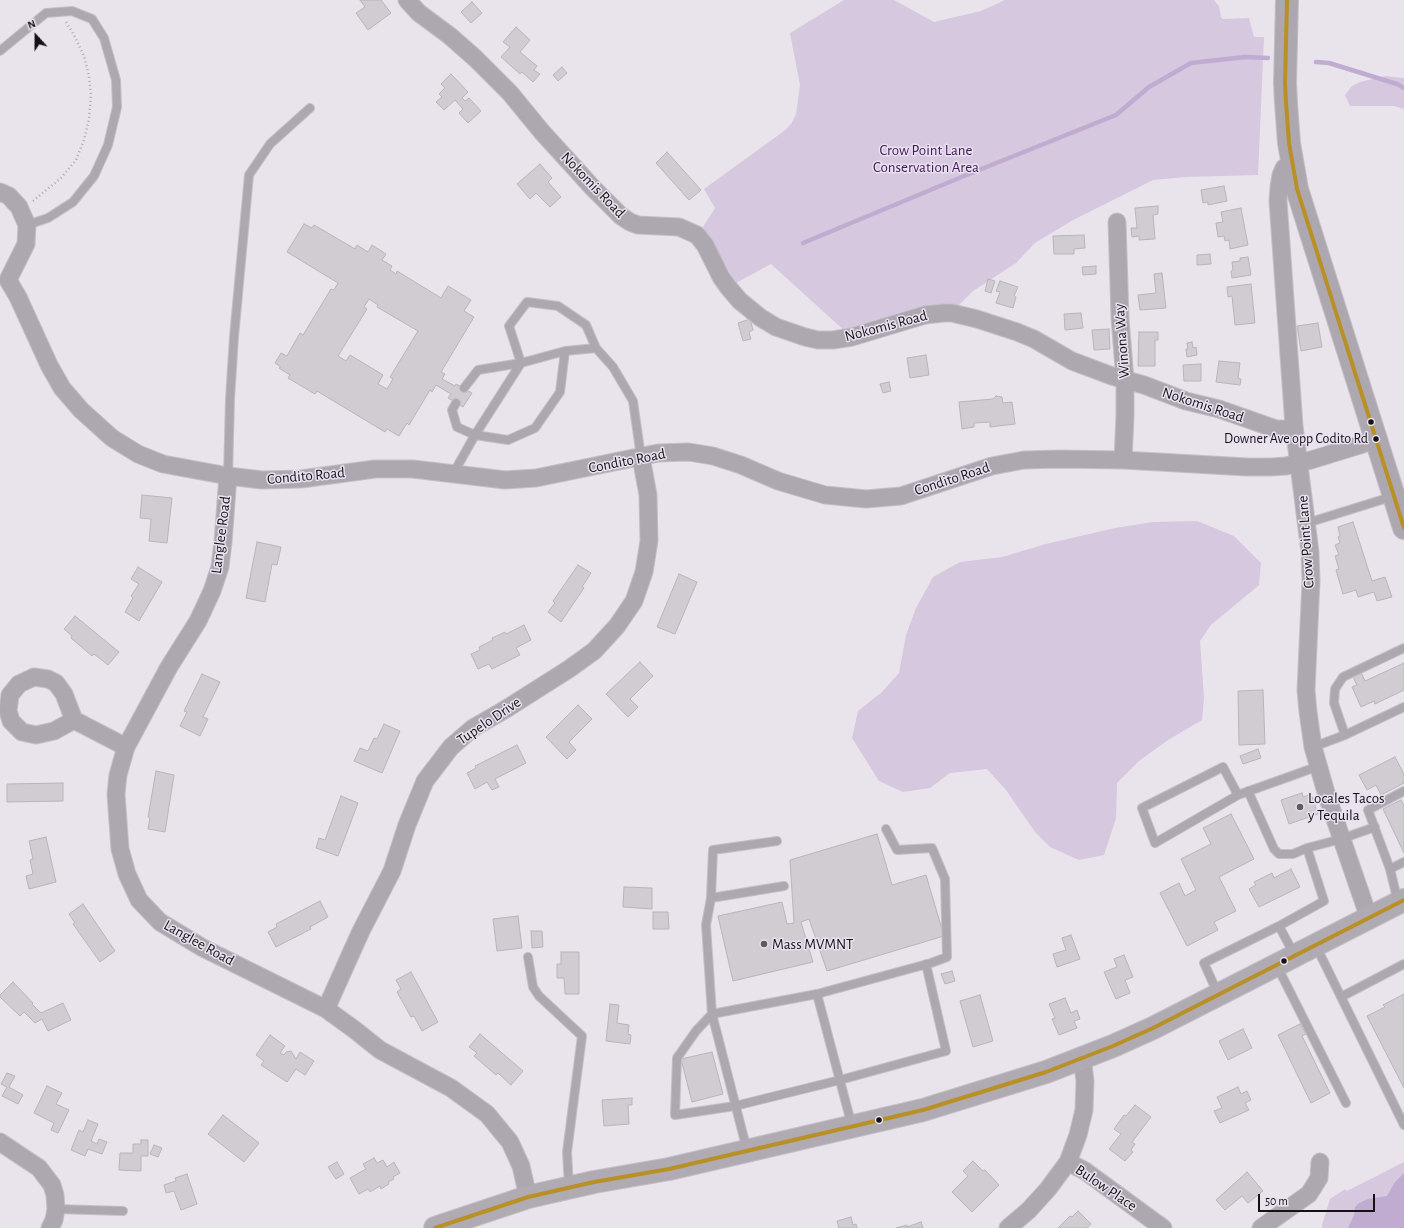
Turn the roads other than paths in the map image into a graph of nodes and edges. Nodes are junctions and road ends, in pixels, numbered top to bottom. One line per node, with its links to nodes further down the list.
1 (407, 0): 13 (street, Nokomis Road)
2 (1287, 0): 5 (street)
3 (0, 51): 8 (lane)
4 (310, 108): 23 (lane)
5 (1292, 163): 16 (street, Crow Point Lane); 18 (street)
6 (0, 192): 8 (street, Condito Road)
7 (1117, 222): 13 (street, Winona Way)
8 (27, 225): 9 (street, Condito Road)
9 (4, 279): 23 (street, Condito Road)
10 (596, 348): 11 (lane); 12 (lane); 19 (lane)
11 (565, 352): 12 (lane); 17 (lane)
12 (521, 363): 14 (lane); 17 (lane)
13 (1126, 380): 16 (street, Nokomis Road); 20 (street, Winona Way)
14 (464, 388)
15 (456, 403): 17 (lane)
16 (1294, 429): 21 (street, Crow Point Lane)
17 (475, 435): 22 (lane)
18 (1376, 439): 21 (street, Condito Road); 24 (street)
19 (641, 457): 20 (street, Condito Road); 22 (street, Condito Road); 57 (street, Tupelo Drive)
20 (1122, 460): 21 (street, Condito Road)
21 (1299, 463): 25 (street, Crow Point Lane)
22 (453, 474): 23 (street, Condito Road)
23 (228, 476): 31 (street, Langlee Road)
24 (1394, 496): 25 (lane); 26 (street)
25 (1307, 523): 32 (street, Crow Point Lane)
26 (1404, 528)
27 (1404, 648): 30 (lane)
28 (1404, 707): 30 (lane)
29 (74, 720): 31 (street)
30 (1345, 735): 32 (lane)
31 (126, 747): 57 (street, Langlee Road)
32 (1314, 747): 33 (street, Crow Point Lane)
33 (1319, 766): 34 (lane); 39 (street, Crow Point Lane)
34 (1248, 791): 36 (lane); 41 (lane)
35 (1404, 791): 37 (lane)
36 (1238, 795): 36 (lane)
37 (1375, 827): 39 (lane); 43 (lane)
38 (886, 829): 52 (lane)
39 (1341, 839): 41 (lane); 47 (street, Crow Point Lane)
40 (777, 841): 45 (lane)
41 (1307, 848): 48 (lane)
42 (1404, 862): 43 (lane)
43 (1390, 869): 46 (lane)
44 (784, 886): 45 (lane)
45 (711, 898): 58 (lane)
46 (1401, 901): 47 (main road)
47 (1369, 918): 49 (main road)
48 (1280, 926): 51 (lane); 55 (lane)
49 (1315, 946): 51 (main road); 56 (lane)
50 (528, 957): 69 (lane)
51 (1286, 961): 55 (main road); 61 (lane)
52 (926, 964): 54 (lane); 60 (lane)
53 (1404, 964): 56 (lane)
54 (817, 994): 58 (lane); 60 (lane)
55 (1219, 995): 59 (main road)
56 (1341, 997): 63 (lane)
57 (326, 1009): 70 (street, Langlee Road)
58 (712, 1014): 62 (lane); 62 (lane)
59 (1082, 1058): 64 (main road); 67 (street)
60 (840, 1080): 62 (lane); 64 (lane)
61 (1346, 1103)
62 (735, 1106): 66 (lane)
63 (1404, 1125)
64 (852, 1126): 66 (main road)
65 (0, 1142): 71 (street)
66 (747, 1151): 69 (main road)
67 (1068, 1162): 75 (street); 76 (street, Bulow Place)
68 (1320, 1162): 77 (street)
69 (569, 1188): 70 (main road)
70 (528, 1197): 74 (main road)
71 (56, 1209): 72 (lane); 73 (street)
72 (123, 1211)
73 (50, 1228)
74 (435, 1228)
75 (1008, 1228)
76 (1163, 1228)
77 (1261, 1228)

